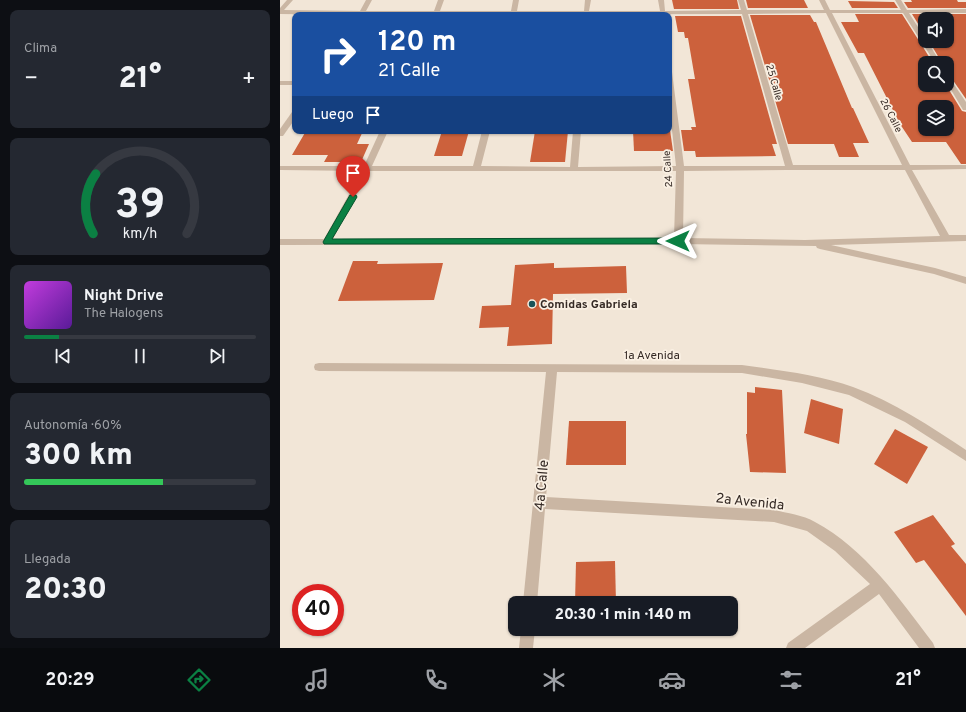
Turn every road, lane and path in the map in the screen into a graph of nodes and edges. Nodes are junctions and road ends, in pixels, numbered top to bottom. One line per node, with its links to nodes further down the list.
1 (290, 0): 14 (street)
2 (369, 0): 16 (street)
3 (441, 0): 17 (street)
4 (516, 0): 18 (street)
5 (588, 0): 19 (street)
6 (661, 0): 20 (street)
7 (741, 0): 10 (street, 25 Calle)
8 (822, 0): 11 (street, 26 Calle)
9 (898, 0): 12 (street)
10 (744, 11): 11 (street); 21 (street); 40 (street, 25 Calle)
11 (828, 11): 12 (street); 34 (street, 26 Calle)
12 (905, 11): 13 (street); 22 (street)
13 (966, 11)
14 (280, 12): 15 (street)
15 (292, 12)
16 (362, 12)
17 (436, 12)
18 (513, 12)
19 (586, 12)
20 (663, 12)
21 (672, 13)
22 (934, 56)
23 (280, 83): 24 (street)
24 (292, 83)
25 (954, 89): 27 (street)
26 (672, 98): 39 (street, 24 Calle)
27 (966, 108)
28 (292, 118): 29 (street)
29 (280, 134)
30 (383, 134): 37 (street)
31 (485, 134): 36 (street)
32 (577, 134): 38 (street)
33 (966, 166): 34 (street)
34 (907, 167): 40 (street); 41 (street, 26 Calle)
35 (280, 168): 37 (street)
36 (477, 168): 37 (street); 38 (street)
37 (368, 169): 45 (street)
38 (574, 169): 39 (street)
39 (680, 169): 40 (street); 43 (street, 24 Calle)
40 (790, 169)
41 (946, 238): 42 (street); 46 (street)
42 (966, 238)
43 (678, 241): 45 (street); 46 (street)
44 (280, 242): 45 (street)
45 (327, 242)
46 (805, 243): 47 (street)
47 (966, 281)
48 (319, 367): 49 (street, 1a Avenida)
49 (552, 368): 50 (street, 1a Avenida); 51 (street, 4a Calle)
50 (966, 456)
51 (539, 504): 52 (street, 2a Avenida); 53 (street, 4a Calle)
52 (880, 585): 56 (street); 57 (street, 2a Avenida)
53 (531, 596)
54 (527, 636): 55 (street)
55 (526, 648)
56 (793, 648)
57 (928, 648)

